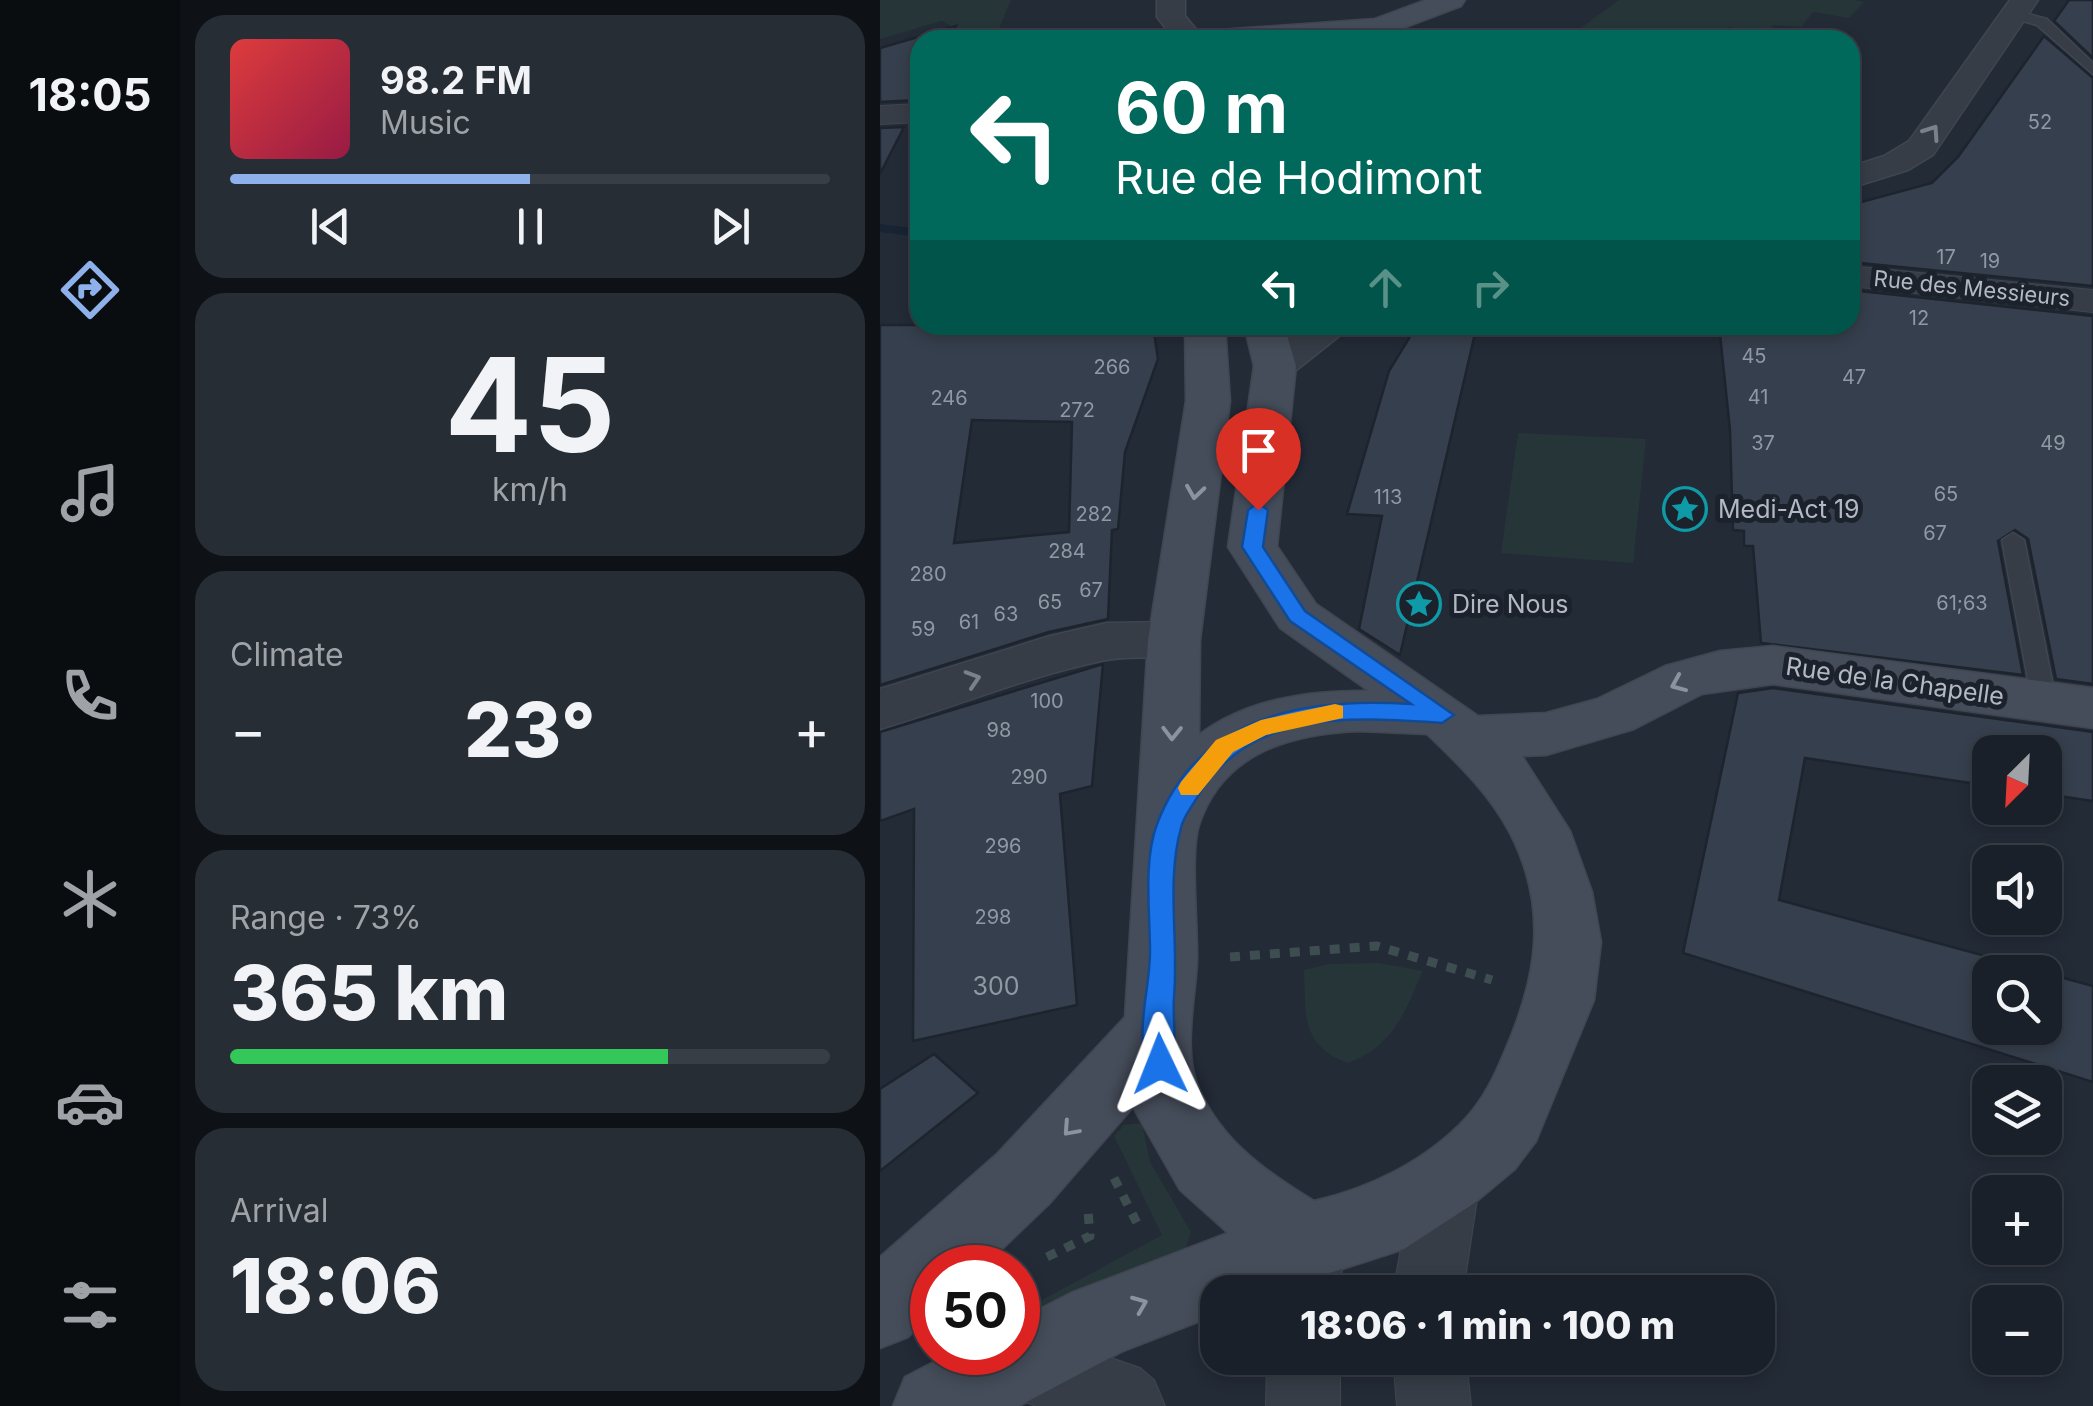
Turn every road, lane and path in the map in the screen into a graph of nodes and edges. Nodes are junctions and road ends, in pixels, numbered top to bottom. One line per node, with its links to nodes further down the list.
1 (1172, 0): 5 (street)
2 (1451, 0): 4 (main road)
3 (2018, 7): 8 (lane); 11 (street, one-way to 3)
4 (1383, 27): 6 (main road); 7 (main road)
5 (1182, 30)
6 (1357, 30)
7 (1374, 30)
8 (2093, 70)
9 (910, 114): 10 (street)
10 (880, 115)
11 (1860, 175)
12 (1860, 277): 13 (street, Rue des Messieurs)
13 (2093, 301)
14 (1205, 335): 18 (main road, one-way to 18)
15 (1314, 335): 16 (street)
16 (1269, 346): 21 (main road)
17 (2014, 540): 19 (lane)
18 (1174, 640): 20 (street, one-way to 18); 22 (main road, one-way to 22)
19 (2069, 705): 21 (main road, Rue de la Chapelle, one-way to 21)
20 (880, 709)
21 (1456, 726): 22 (main road, Rue de la Chapelle); 24 (main road)
22 (1169, 826): 23 (main road)
23 (1160, 997): 24 (path); 26 (main road); 28 (main road, one-way to 28)
24 (1561, 1000): 25 (main road)
25 (1447, 1180): 26 (main road); 27 (street)
26 (1307, 1266): 29 (main road, one-way to 26)
27 (1431, 1275)
28 (880, 1309)
29 (1040, 1349)
30 (1040, 1370): 35 (street)
31 (990, 1375): 34 (main road)
32 (1304, 1375): 36 (street)
33 (1431, 1375): 37 (street)
34 (934, 1406)
35 (1128, 1406)
36 (1303, 1406)
37 (1434, 1406)

